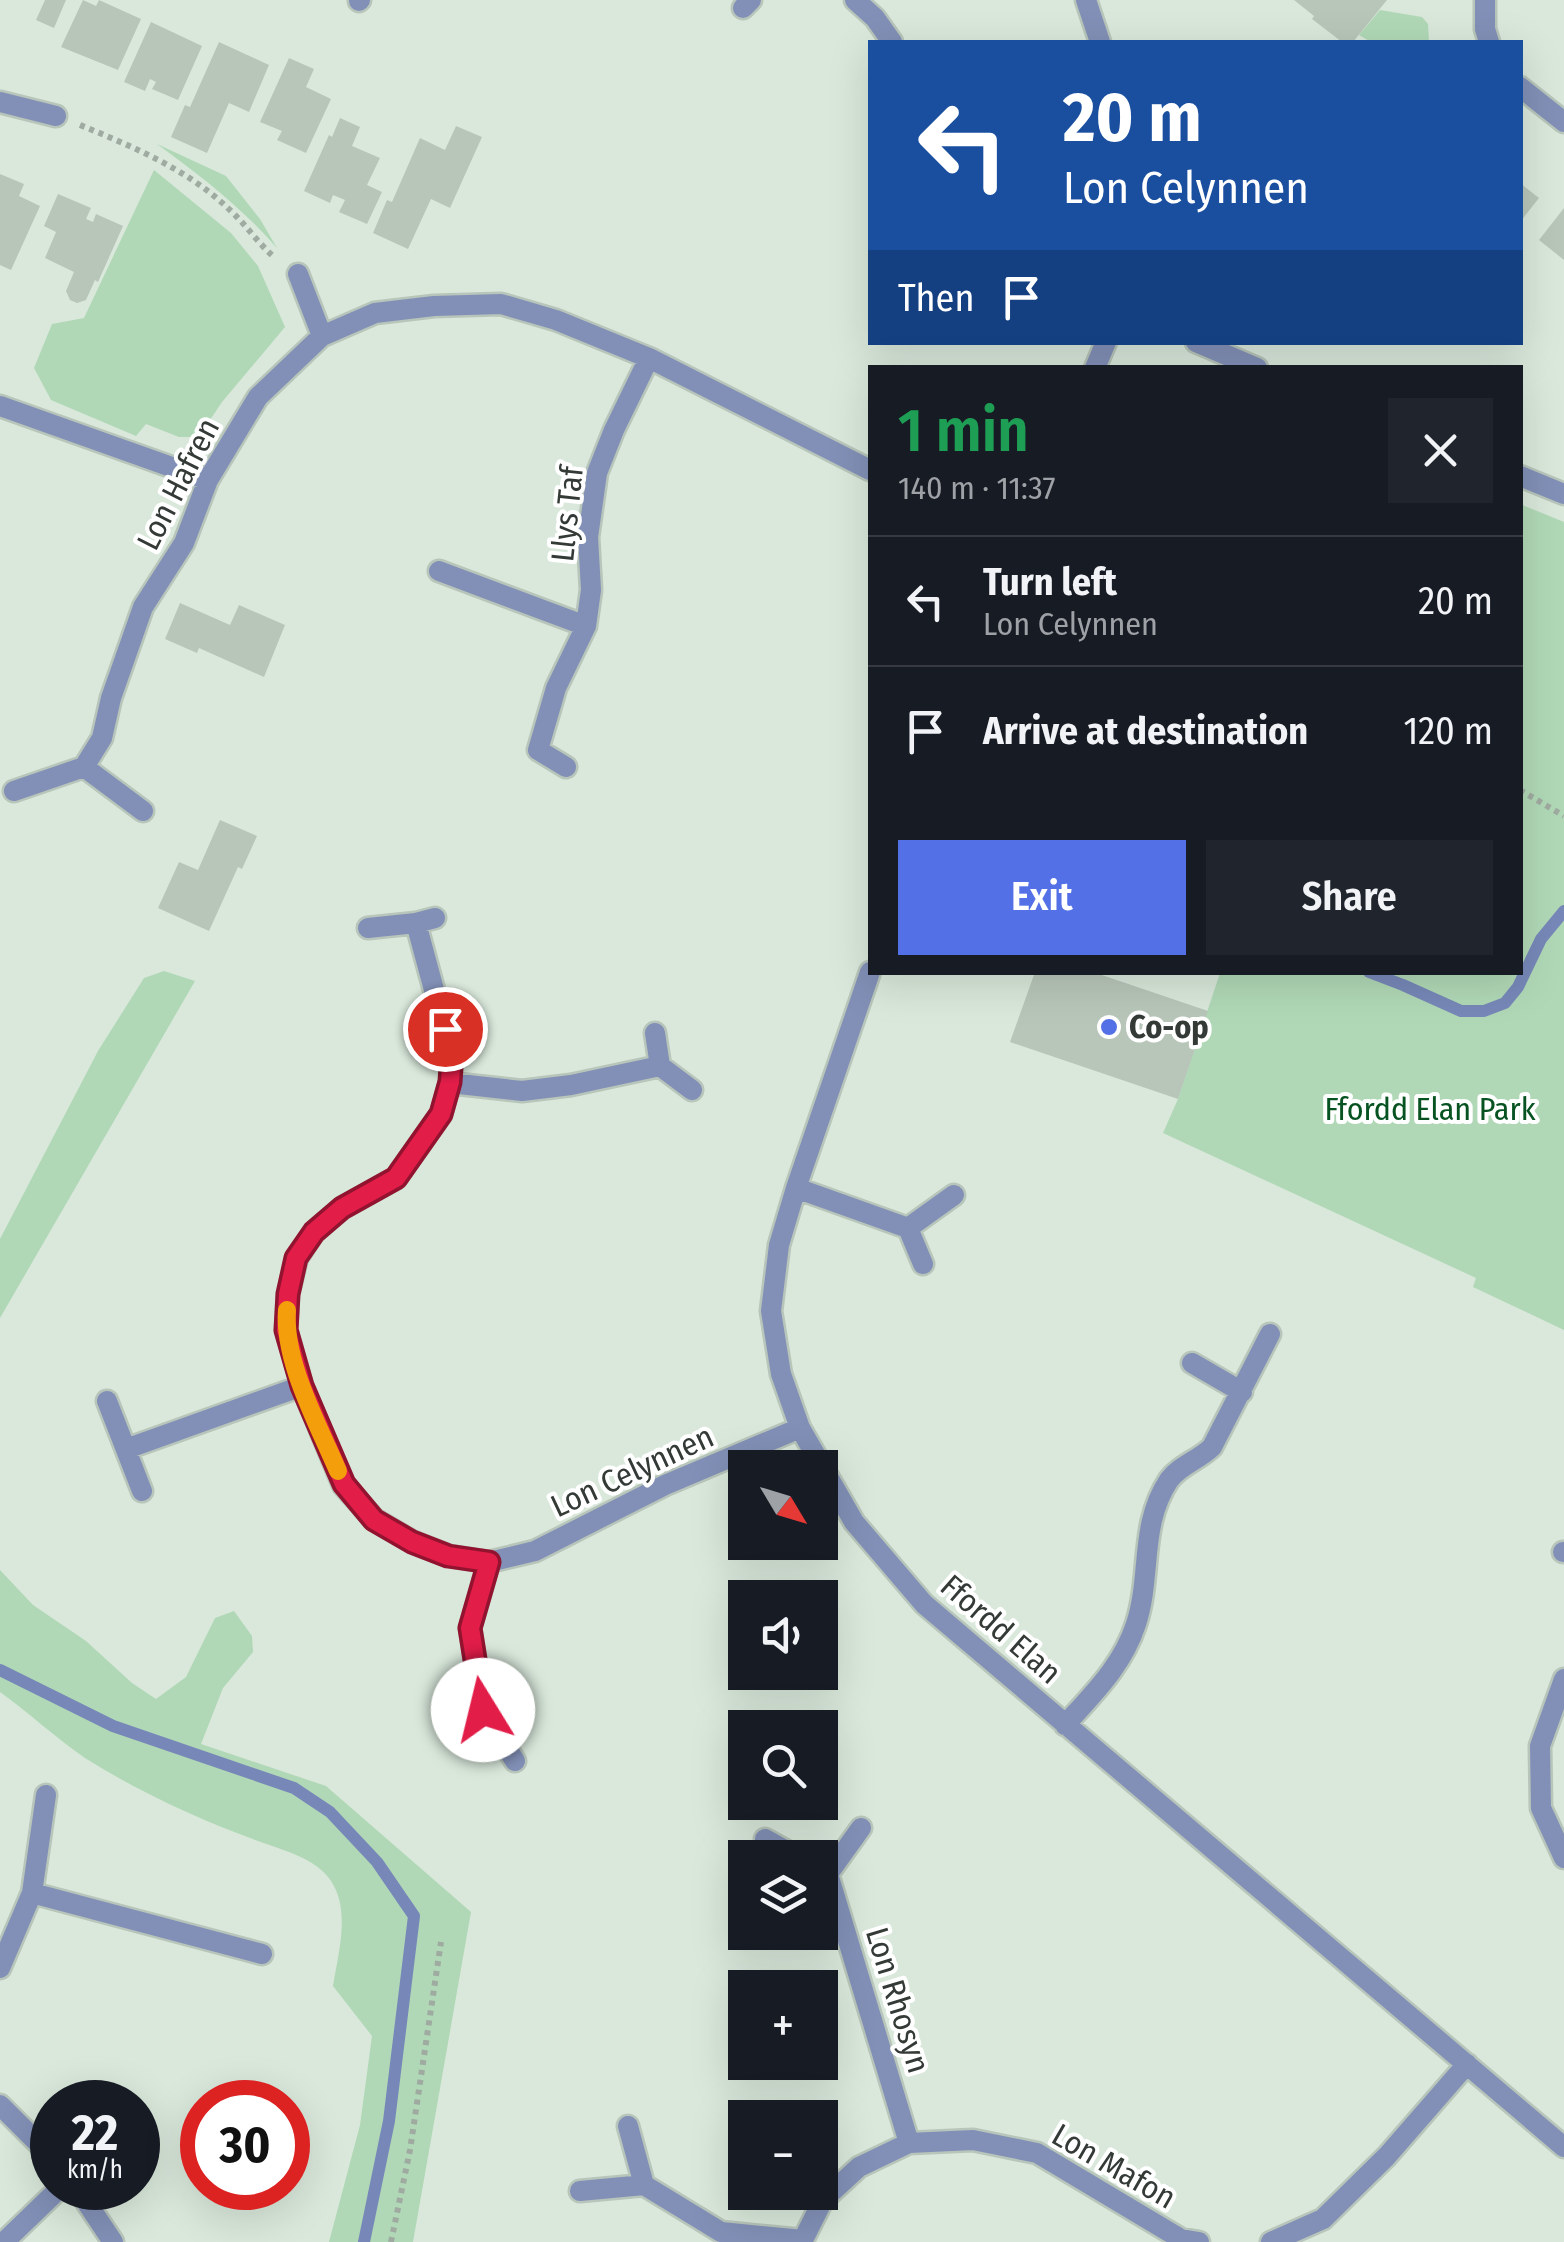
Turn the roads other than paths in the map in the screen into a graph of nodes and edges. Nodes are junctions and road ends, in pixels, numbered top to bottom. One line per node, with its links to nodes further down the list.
1 (856, 0): 4 (street)
2 (1086, 0): 5 (street)
3 (1484, 0): 6 (street)
4 (891, 40)
5 (1099, 40)
6 (1488, 40)
7 (1523, 89): 10 (street)
8 (0, 102): 9 (street)
9 (56, 116)
10 (1564, 122)
11 (298, 274): 12 (street)
12 (322, 336): 14 (street, Lon Hafren); 19 (street, Lon Hafren)
13 (1203, 345): 15 (street)
14 (648, 358): 17 (street, Lon Hafren); 22 (street, Llys Taf)
15 (1249, 365)
16 (0, 406): 19 (street)
17 (868, 469)
18 (1523, 477): 20 (street)
19 (208, 480): 23 (street, Lon Hafren)
20 (1564, 494)
21 (439, 571): 22 (street, Llys Taf)
22 (586, 626): 24 (street, Llys Taf)
23 (84, 767): 25 (street); 26 (street)
24 (566, 767)
25 (14, 791)
26 (143, 811)
27 (368, 928): 31 (street, Lon Celynnen)
28 (869, 975): 33 (street, Ffordd Elan)
29 (655, 1033): 30 (street)
30 (660, 1066): 31 (street); 32 (street)
31 (450, 1082): 39 (street, Lon Celynnen)
32 (692, 1090)
33 (796, 1188): 35 (street); 42 (street, Ffordd Elan)
34 (954, 1194): 35 (street)
35 (908, 1228): 36 (street)
36 (923, 1264)
37 (1270, 1334): 40 (street)
38 (1192, 1363): 40 (street)
39 (302, 1386): 43 (street); 45 (street, Lon Celynnen)
40 (1242, 1392): 47 (street)
41 (107, 1401): 43 (street)
42 (800, 1428): 45 (street, Lon Celynnen); 47 (street, Ffordd Elan)
43 (126, 1449): 44 (street)
44 (142, 1491)
45 (489, 1562): 48 (street)
46 (1564, 1679): 52 (street)
47 (1064, 1725): 57 (street, Ffordd Elan)
48 (515, 1762)
49 (46, 1795): 53 (street)
50 (861, 1828): 51 (street, Lon Rhosyn)
51 (838, 1855)
52 (1564, 1858)
53 (32, 1894): 55 (street); 56 (street)
54 (838, 1917): 61 (street, Lon Rhosyn)
55 (262, 1954)
56 (0, 1968)
57 (1467, 2064): 62 (street, Ffordd Elan); 71 (street)
58 (0, 2106): 60 (street)
59 (628, 2126): 63 (street)
60 (30, 2133)
61 (909, 2143): 67 (street, Lon Mafon); 70 (street, Lon Mafon)
62 (1564, 2146)
63 (644, 2185): 64 (street); 67 (street)
64 (580, 2191)
65 (37, 2210): 68 (street)
66 (92, 2210): 69 (street)
67 (803, 2241)
68 (4, 2242)
69 (113, 2242)
70 (1198, 2242)
71 (1271, 2242)

